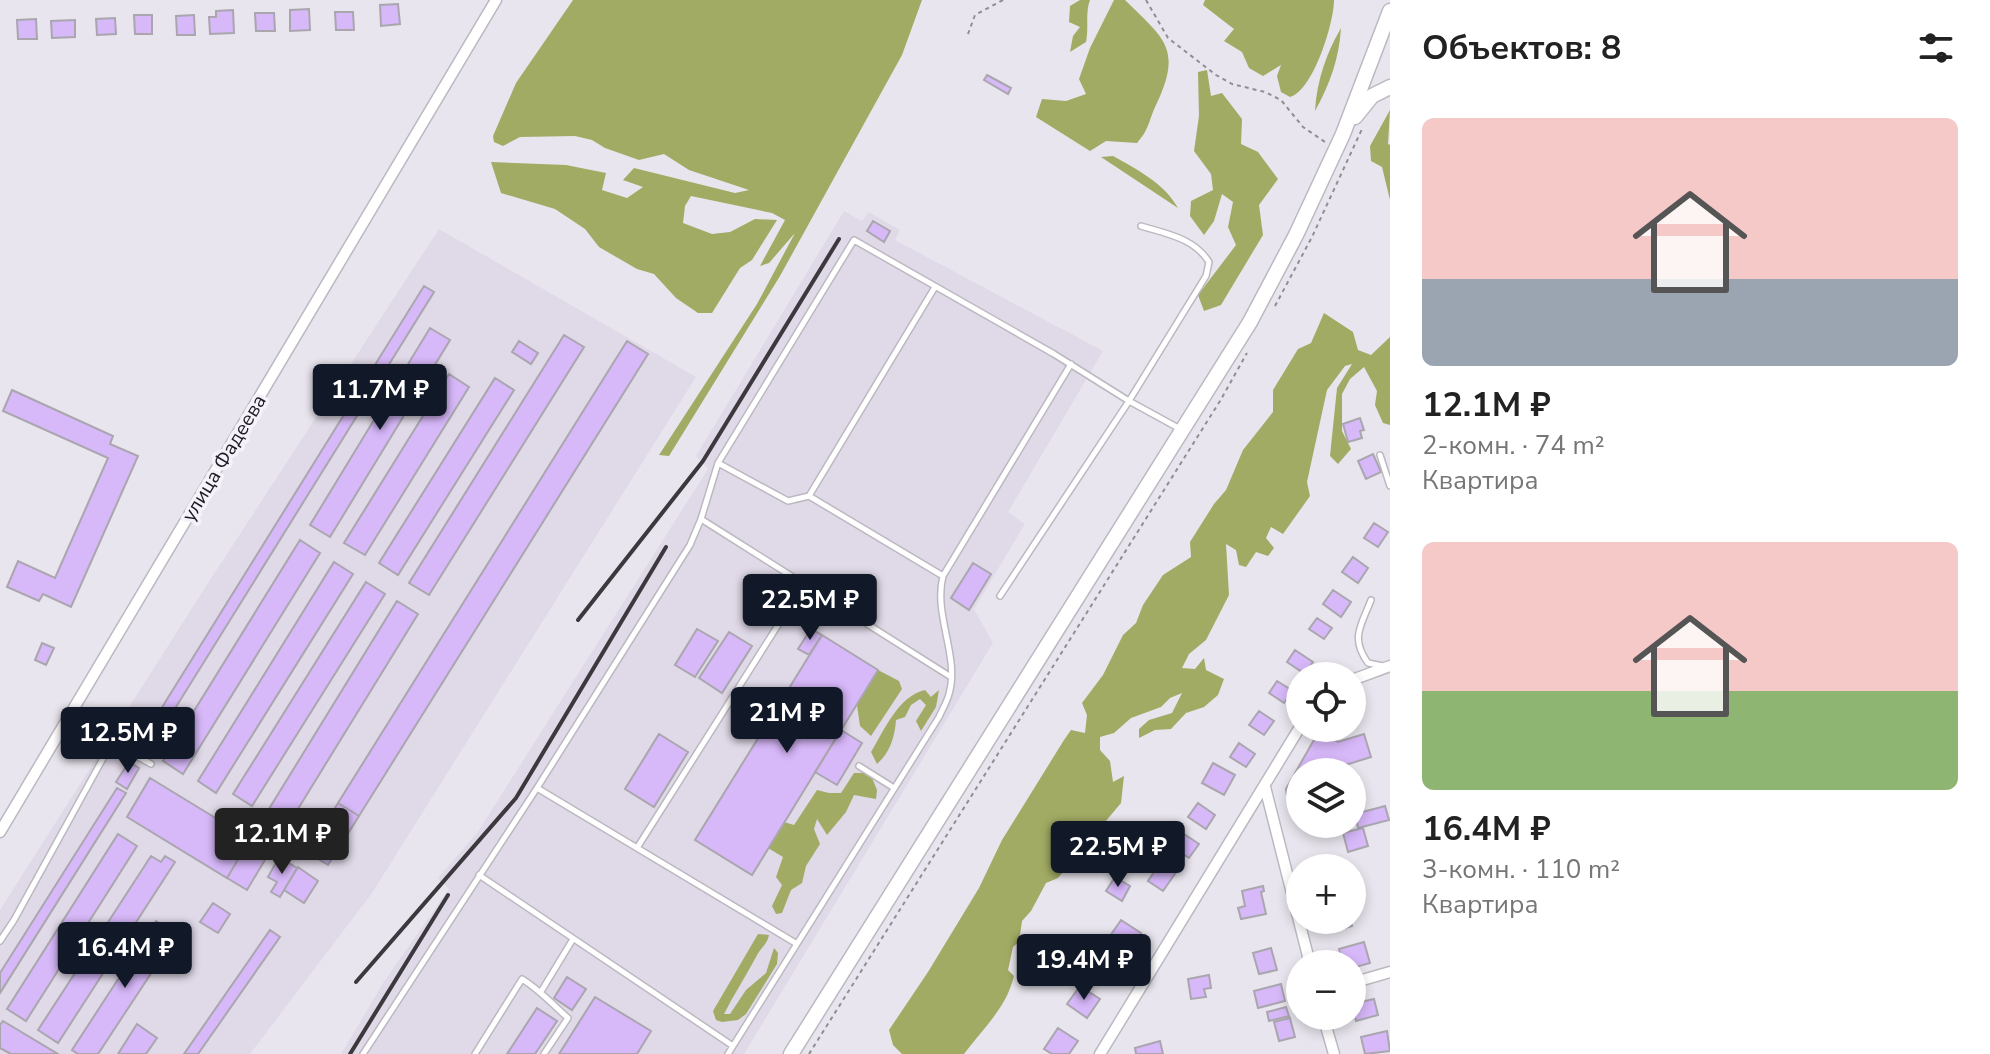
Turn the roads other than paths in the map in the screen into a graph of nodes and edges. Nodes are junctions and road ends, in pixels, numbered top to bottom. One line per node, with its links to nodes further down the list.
1 (496, 0): 29 (street, улица Фадеева)
2 (1388, 20): 3 (street)
3 (1385, 44): 5 (street)
4 (1390, 87): 5 (street)
5 (1340, 141): 10 (street)
6 (1141, 226): 9 (lane)
7 (935, 287): 8 (lane); 12 (lane); 14 (lane)
8 (1071, 364): 9 (lane); 16 (lane)
9 (1129, 401): 10 (lane); 18 (lane)
10 (1182, 430): 45 (street)
11 (1380, 455): 13 (lane)
12 (718, 463): 14 (lane); 15 (lane)
13 (1390, 486)
14 (809, 496): 16 (lane)
15 (701, 519): 17 (lane); 27 (lane)
16 (943, 576): 22 (lane)
17 (804, 584): 22 (lane); 30 (lane)
18 (1000, 596)
19 (1371, 600): 20 (lane)
20 (1389, 667): 21 (street)
21 (1366, 675)
22 (951, 677): 28 (lane)
23 (1291, 742): 26 (street)
24 (151, 764): 33 (lane)
25 (859, 766): 28 (lane)
26 (1265, 787): 35 (street); 46 (street)
27 (537, 788): 30 (lane); 31 (lane)
28 (894, 788): 34 (lane)
29 (0, 832)
30 (637, 848): 34 (lane)
31 (479, 875): 32 (lane); 41 (lane)
32 (573, 939): 38 (lane); 40 (lane)
33 (0, 941)
34 (797, 944): 40 (lane)
35 (1306, 950)
36 (1390, 972): 37 (street)
37 (1366, 979)
38 (542, 990): 42 (lane); 43 (lane)
39 (1327, 1030): 47 (street)
40 (733, 1046): 44 (lane)
41 (363, 1054)
42 (475, 1054)
43 (544, 1054)
44 (728, 1054)
45 (791, 1054)
46 (1100, 1054)
47 (1334, 1054)

